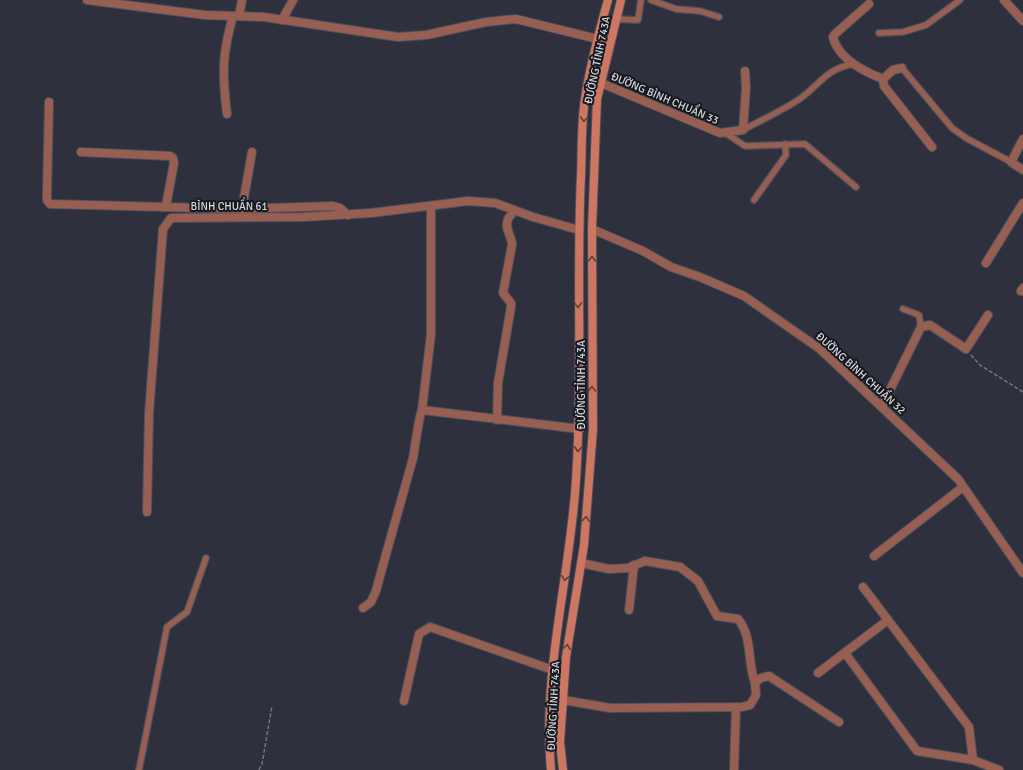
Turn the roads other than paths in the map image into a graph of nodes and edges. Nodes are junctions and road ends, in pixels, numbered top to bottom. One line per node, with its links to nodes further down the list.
1 (87, 0): 11 (street)
2 (242, 0): 11 (street)
3 (293, 0): 14 (street)
4 (608, 0): 17 (main road, ĐƯỜNG TỈNH 743A)
5 (621, 0): 13 (main road, ĐƯỜNG TỈNH 743A)
6 (641, 0): 13 (lane)
7 (651, 0): 12 (lane)
8 (960, 0): 16 (lane)
9 (1004, 0): 15 (street)
10 (869, 4): 19 (street)
11 (236, 16): 14 (street); 25 (street)
12 (720, 17)
13 (616, 19): 18 (main road, ĐƯỜNG TỈNH 743A)
14 (282, 20): 17 (street)
15 (1023, 21)
16 (879, 33)
17 (597, 39): 18 (street); 44 (main road, ĐƯỜNG TỈNH 743A, one-way to 44)
18 (610, 42): 23 (main road, ĐƯỜNG TỈNH 743A)
19 (854, 64): 22 (street); 26 (lane)
20 (902, 68): 22 (street); 33 (lane)
21 (745, 71): 26 (street)
22 (884, 79): 30 (street)
23 (601, 83): 27 (street, ĐƯỜNG BÌNH CHUẨN 33); 43 (main road, ĐƯỜNG TỈNH 743A)
24 (49, 102): 38 (street)
25 (227, 114)
26 (743, 130): 27 (street, ĐƯỜNG BÌNH CHUẨN 33)
27 (727, 134): 29 (lane)
28 (1023, 139): 33 (street)
29 (785, 144): 35 (lane); 36 (lane)
30 (932, 147)
31 (81, 152): 38 (street)
32 (252, 152): 40 (street)
33 (1011, 162): 34 (street)
34 (1023, 170)
35 (856, 187)
36 (754, 200)
37 (1023, 203): 45 (street)
38 (166, 206): 40 (street)
39 (431, 206): 41 (street, BÌNH CHUẨN 61); 42 (street, BÌNH CHUẨN 61); 50 (street)
40 (242, 209): 42 (street)
41 (514, 210): 44 (street, BÌNH CHUẨN 61); 51 (street)
42 (348, 214): 54 (street, BÌNH CHUẨN 61)
43 (592, 229): 49 (street, ĐƯỜNG BÌNH CHUẨN 32); 57 (main road, ĐƯỜNG TỈNH 743A, one-way to 43)
44 (578, 230): 52 (main road, ĐƯỜNG TỈNH 743A, one-way to 52)
45 (986, 263)
46 (904, 309): 48 (lane)
47 (988, 315): 48 (street)
48 (921, 327): 49 (street)
49 (882, 406): 53 (street, ĐƯỜNG BÌNH CHUẨN 32)
50 (422, 410): 51 (street); 61 (street)
51 (497, 420): 52 (street)
52 (580, 429): 65 (main road, ĐƯỜNG TỈNH 743A, one-way to 65)
53 (963, 487): 55 (street); 59 (street, ĐƯỜNG BÌNH CHUẨN 32)
54 (147, 512)
55 (874, 556)
56 (206, 558): 73 (lane)
57 (581, 563): 58 (street); 68 (main road, ĐƯỜNG TỈNH 743A, one-way to 57)
58 (634, 565): 62 (street); 67 (street)
59 (1023, 573)
60 (863, 587): 63 (street)
61 (363, 608)
62 (628, 610)
63 (888, 620): 64 (street); 72 (street)
64 (845, 653): 66 (street); 72 (street)
65 (553, 670): 69 (street); 74 (main road, ĐƯỜNG TỈNH 743A)
66 (818, 673)
67 (755, 682): 70 (street); 71 (street)
68 (563, 700): 70 (street); 75 (main road, ĐƯỜNG TỈNH 743A)
69 (404, 701)
70 (736, 707): 76 (street)
71 (839, 722)
72 (973, 760): 77 (street)
73 (139, 770)
74 (552, 770)
75 (562, 770)
76 (734, 770)
77 (999, 770)

